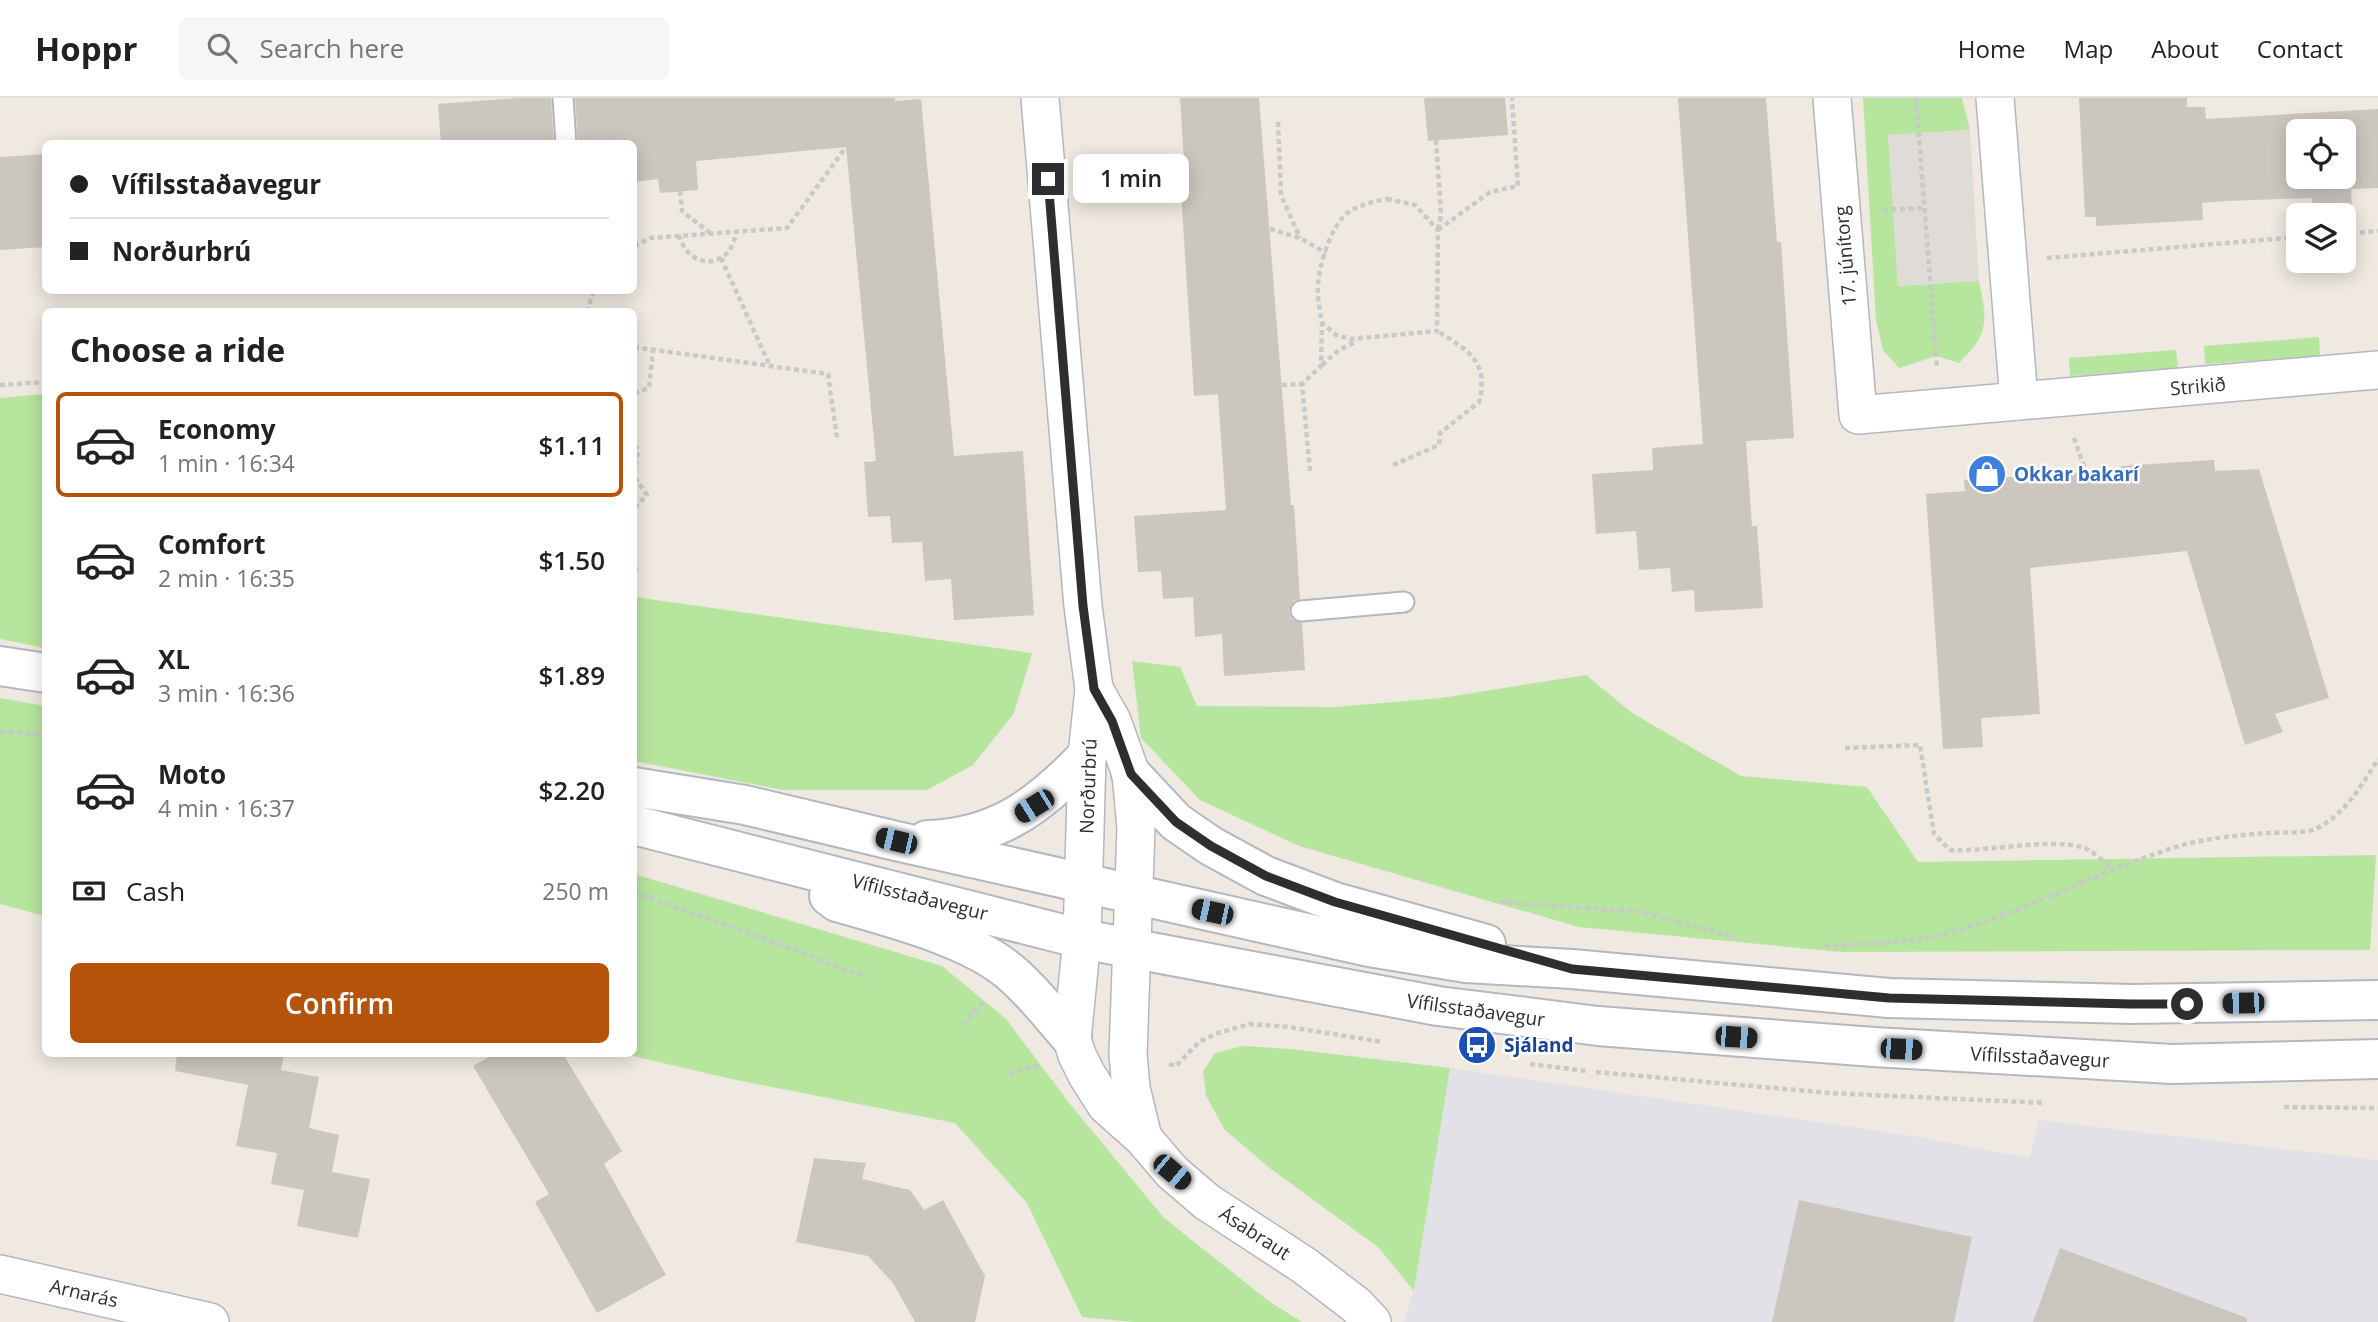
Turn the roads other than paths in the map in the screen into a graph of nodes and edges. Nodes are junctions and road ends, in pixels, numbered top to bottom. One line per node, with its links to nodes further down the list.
1 (563, 98): 5 (lane)
2 (1040, 98): 13 (street, Norðurbrú)
3 (1832, 98): 8 (street, 17. júnítorg)
4 (1995, 98): 7 (street)
5 (566, 140)
6 (2378, 370): 7 (street, Strikið)
7 (2019, 401): 8 (street, Strikið)
8 (1858, 415)
9 (1404, 601): 10 (lane)
10 (1301, 611)
11 (0, 666): 12 (street)
12 (42, 672)
13 (1094, 689): 14 (street, Norðurbrú); 15 (street, Norðurbrú)
14 (1087, 756): 18 (street); 20 (street, Norðurbrú)
15 (1131, 774): 21 (street, Norðurbrú); 24 (street)
16 (637, 787): 18 (street)
17 (637, 826): 19 (street, Vífilsstaðavegur)
18 (896, 841): 20 (street)
19 (782, 862): 22 (street, Vífilsstaðavegur); 26 (street)
20 (1085, 884): 21 (street); 22 (street, Ásabraut)
21 (1134, 895): 23 (street, Ásabraut); 24 (street)
22 (1082, 939): 23 (street, Vífilsstaðavegur); 26 (street, Ásabraut)
23 (1132, 949): 27 (street, Vífilsstaðavegur); 28 (street, Ásabraut)
24 (1572, 969): 25 (street)
25 (2378, 1000)
26 (1058, 1051): 28 (street, Ásabraut)
27 (2378, 1059)
28 (1143, 1138): 31 (street, Ásabraut)
29 (0, 1274): 30 (street, Arnarás)
30 (210, 1322)
31 (1372, 1322)

